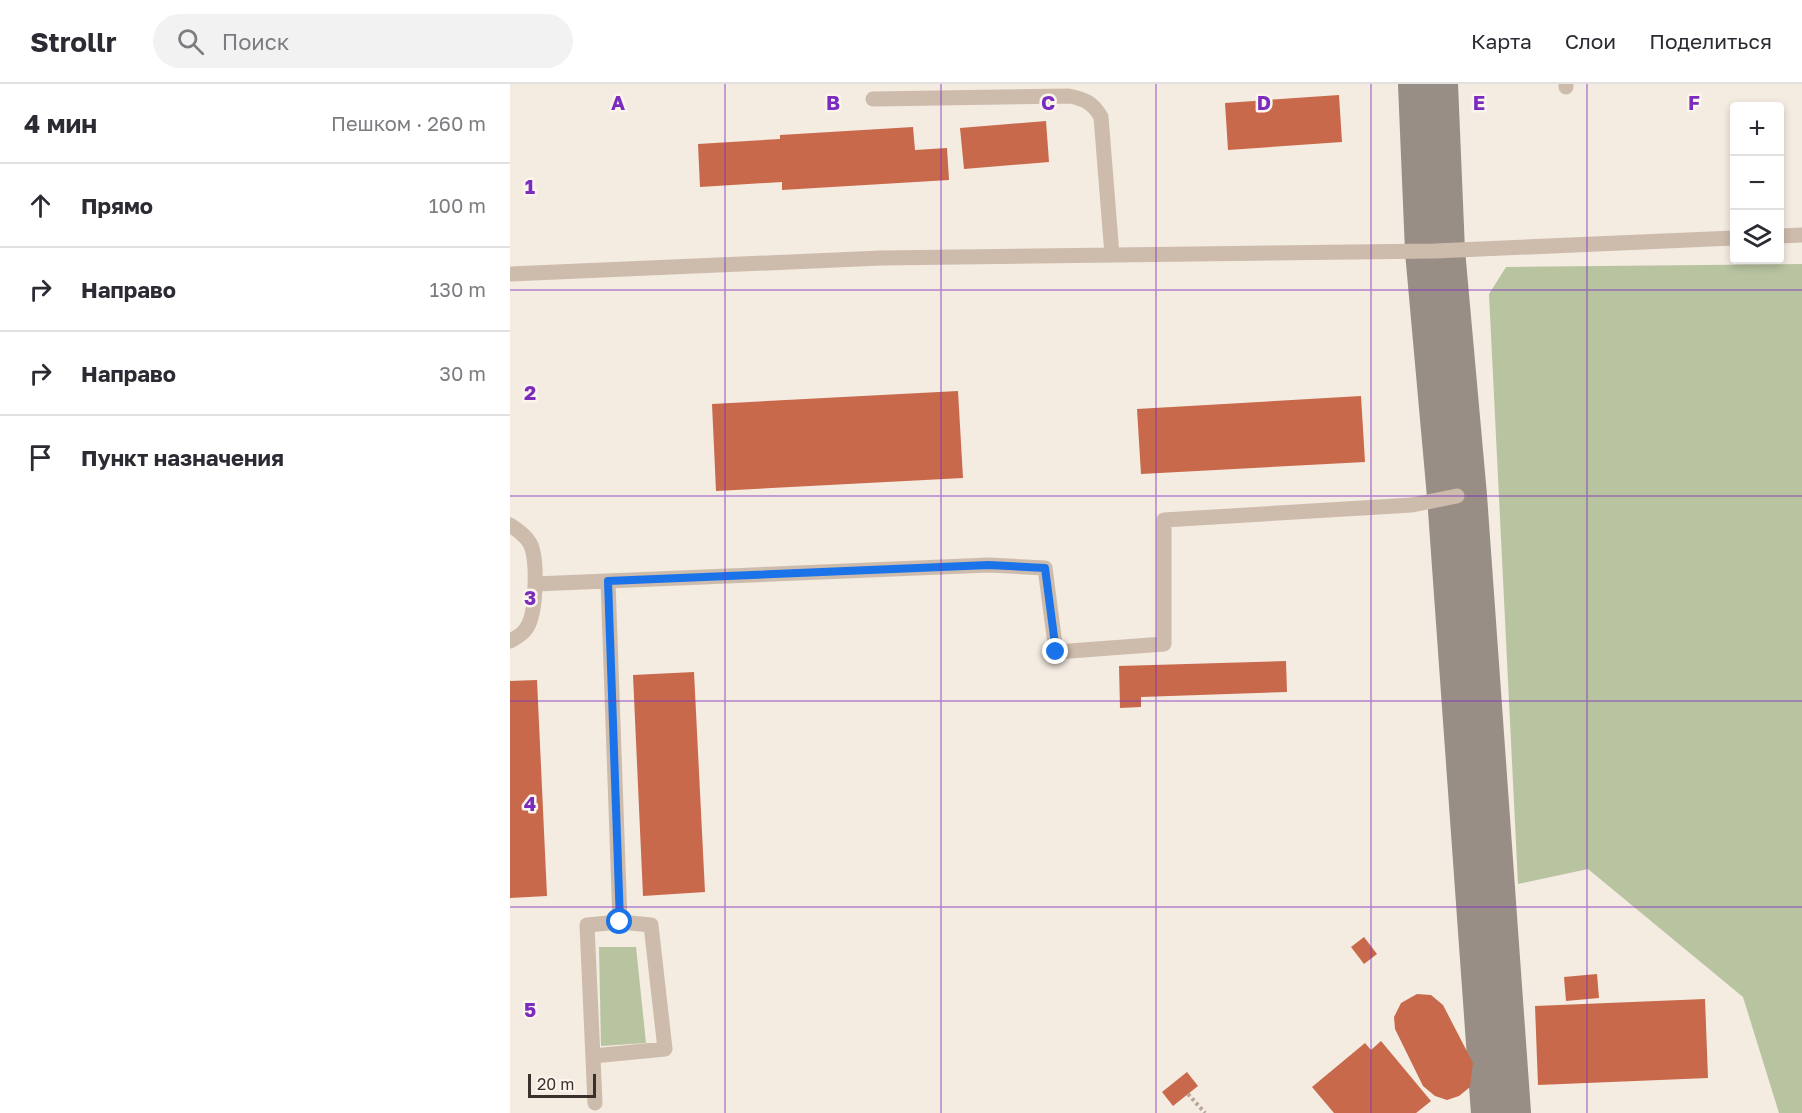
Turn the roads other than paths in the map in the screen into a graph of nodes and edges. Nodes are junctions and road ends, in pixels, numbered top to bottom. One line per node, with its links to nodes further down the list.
1 (873, 99): 5 (lane)
2 (1802, 235): 3 (lane)
3 (1784, 236)
4 (1730, 238): 5 (lane)
5 (1112, 255): 6 (lane)
6 (510, 274)
7 (1457, 496): 9 (lane)
8 (510, 525): 10 (lane)
9 (608, 581): 10 (lane); 12 (lane)
10 (535, 584): 11 (lane)
11 (510, 641)
12 (620, 922): 13 (lane); 13 (lane)
13 (593, 1056): 14 (lane)
14 (595, 1102)

